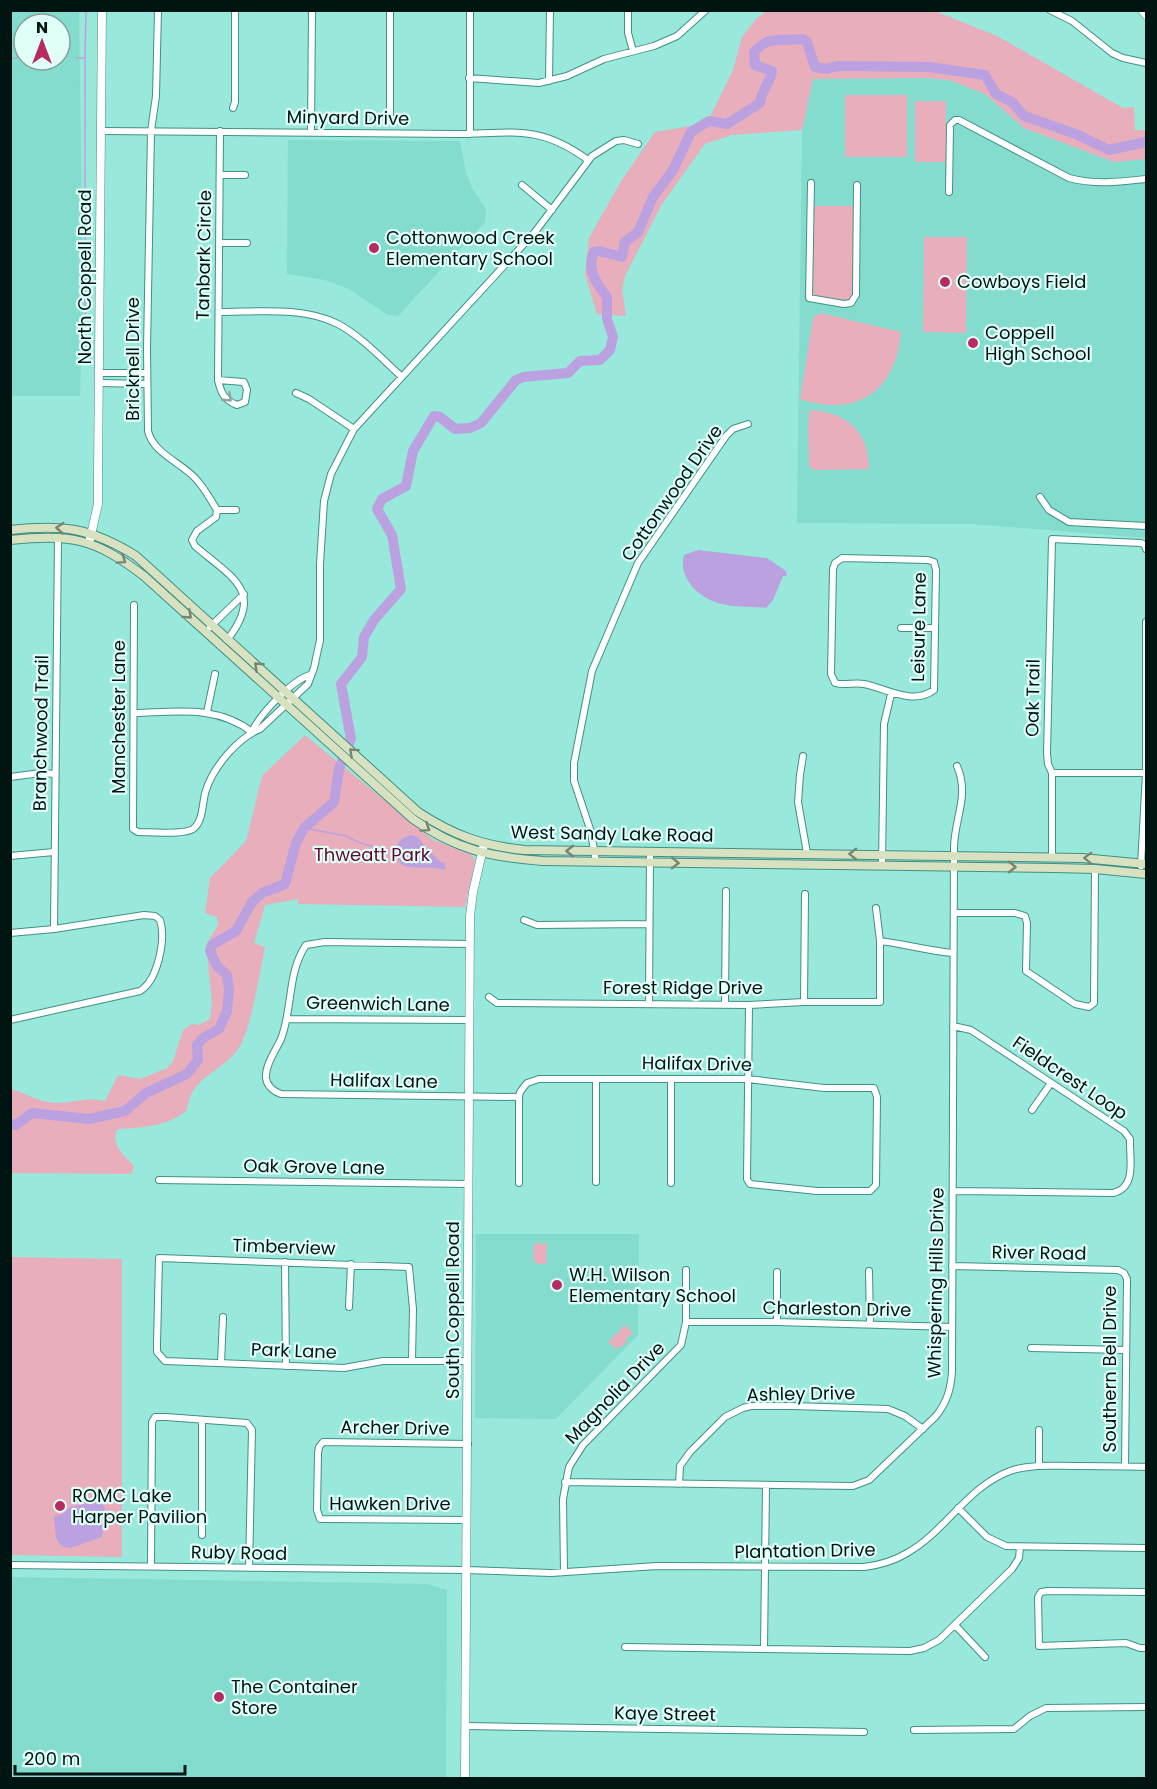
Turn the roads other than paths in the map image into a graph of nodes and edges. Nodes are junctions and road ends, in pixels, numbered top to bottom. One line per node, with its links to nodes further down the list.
1 (102, 10): 19 (street, North Coppell Road)
2 (158, 10): 20 (street, Bricknell Drive)
3 (235, 10): 17 (street)
4 (312, 10): 22 (street)
5 (390, 10): 18 (street)
6 (470, 10): 15 (street)
7 (550, 10): 16 (street)
8 (628, 10): 13 (street)
9 (706, 10): 13 (street)
10 (1050, 10): 14 (street)
11 (1142, 10): 12 (street)
12 (1146, 15)
13 (633, 51): 16 (street)
14 (1146, 63)
15 (469, 78): 16 (street); 23 (street)
16 (549, 81)
17 (233, 108)
18 (390, 115)
19 (101, 131): 20 (street, Minyard Drive); 37 (street, North Coppell Road)
20 (151, 131): 21 (street, Minyard Drive); 38 (street, Bricknell Drive)
21 (220, 131): 22 (street, Minyard Drive); 26 (street, Tanbark Circle)
22 (311, 132): 23 (street, Minyard Drive)
23 (470, 134): 25 (street, Minyard Drive)
24 (638, 144): 25 (street)
25 (588, 160): 33 (street)
26 (220, 175): 27 (street); 34 (street, Tanbark Circle)
27 (245, 175)
28 (1146, 179): 32 (street)
29 (811, 183): 31 (street)
30 (522, 185): 33 (street)
31 (857, 185)
32 (949, 192)
33 (552, 210): 39 (street)
34 (220, 243): 35 (street); 36 (street, Tanbark Circle)
35 (247, 243)
36 (219, 312): 39 (street); 40 (street, Tanbark Circle)
37 (99, 373): 38 (street); 41 (street, North Coppell Road)
38 (147, 374): 42 (street, Bricknell Drive)
39 (402, 377): 45 (street)
40 (218, 380): 40 (street, one-way to 40)
41 (99, 383): 42 (street); 51 (street, North Coppell Road)
42 (147, 384): 47 (street, Bricknell Drive)
43 (296, 393): 45 (street)
44 (748, 424): 79 (street, Cottonwood Drive)
45 (354, 429): 65 (street)
46 (1040, 497): 49 (street)
47 (217, 510): 48 (street); 56 (street)
48 (236, 510)
49 (1146, 526)
50 (10, 530): 51 (main road, West Sandy Lake Road, one-way to 50)
51 (91, 533): 54 (street, North Coppell Road); 59 (main road, West Sandy Lake Road)
52 (58, 537): 53 (main road, West Sandy Lake Road); 54 (main road, West Sandy Lake Road); 76 (street, Branchwood Trail)
53 (10, 540)
54 (89, 543): 59 (main road, West Sandy Lake Road, one-way to 59)
55 (1146, 547): 74 (street, Oak Trail)
56 (244, 594): 59 (street); 62 (street)
57 (134, 605): 70 (street, Manchester Lane)
58 (1146, 622): 75 (street)
59 (209, 628): 62 (main road, West Sandy Lake Road); 63 (main road, West Sandy Lake Road)
60 (901, 628): 61 (street)
61 (934, 628): 66 (street, Leisure Lane); 66 (street, Leisure Lane)
62 (228, 638): 63 (street); 67 (main road, West Sandy Lake Road, one-way to 62)
63 (221, 645): 67 (main road, West Sandy Lake Road)
64 (215, 675): 69 (street)
65 (310, 675): 67 (street); 68 (street)
66 (891, 694): 84 (street)
67 (283, 695): 68 (main road, West Sandy Lake Road); 71 (street)
68 (290, 702): 71 (street); 78 (main road, West Sandy Lake Road, one-way to 68); 82 (main road, West Sandy Lake Road, one-way to 82)
69 (207, 712): 70 (street); 71 (street)
70 (135, 714): 71 (street, Manchester Lane)
71 (252, 732)
72 (804, 756): 83 (street)
73 (957, 766): 86 (street, Whispering Hills Drive)
74 (1052, 773): 75 (street); 87 (street, Oak Trail)
75 (1146, 773): 93 (street)
76 (55, 774): 77 (street); 80 (street, Branchwood Trail)
77 (10, 777)
78 (484, 843): 79 (main road, West Sandy Lake Road, one-way to 78); 82 (street, South Coppell Road)
79 (596, 851): 81 (main road, West Sandy Lake Road); 88 (street, Cottonwood Drive)
80 (54, 852): 85 (street); 100 (street, Branchwood Trail)
81 (650, 852): 83 (main road, West Sandy Lake Road); 89 (street)
82 (482, 854): 88 (main road, West Sandy Lake Road); 103 (street, South Coppell Road)
83 (807, 854): 84 (main road, West Sandy Lake Road, one-way to 83)
84 (882, 855): 86 (main road, West Sandy Lake Road); 90 (street)
85 (10, 856)
86 (954, 856): 87 (main road, West Sandy Lake Road); 91 (street, Whispering Hills Drive)
87 (1052, 857): 93 (main road, West Sandy Lake Road, one-way to 87)
88 (596, 862): 89 (main road, West Sandy Lake Road)
89 (650, 862): 90 (main road, West Sandy Lake Road, one-way to 90); 99 (street)
90 (882, 866): 91 (main road, West Sandy Lake Road)
91 (954, 867): 92 (main road, West Sandy Lake Road, one-way to 92); 97 (street, Whispering Hills Drive)
92 (1095, 869): 93 (main road, West Sandy Lake Road); 97 (street)
93 (1144, 869)
94 (726, 891): 108 (street)
95 (805, 894): 106 (street)
96 (876, 908): 102 (street)
97 (954, 913): 104 (street, Whispering Hills Drive)
98 (524, 920): 99 (street)
99 (649, 924): 107 (street)
100 (54, 930): 101 (street); 111 (street)
101 (10, 933)
102 (880, 941): 104 (street); 106 (street, Forest Ridge Drive)
103 (470, 944): 110 (street); 112 (street, South Coppell Road)
104 (954, 953): 113 (street, Whispering Hills Drive)
105 (489, 997): 107 (street, Forest Ridge Drive)
106 (804, 1002): 109 (street, Forest Ridge Drive)
107 (649, 1003): 108 (street, Forest Ridge Drive)
108 (725, 1004): 109 (street, Forest Ridge Drive)
109 (749, 1005): 116 (street)
110 (287, 1018): 112 (street, Greenwich Lane); 118 (street, Halifax Lane)
111 (10, 1020)
112 (469, 1020): 118 (street, South Coppell Road)
113 (953, 1026): 117 (street, Fieldcrest Loop); 126 (street, Whispering Hills Drive)
114 (596, 1078): 115 (street, Halifax Drive); 119 (street, Halifax Drive); 122 (street)
115 (671, 1079): 116 (street, Halifax Drive); 123 (street)
116 (748, 1079): 116 (street, Halifax Drive)
117 (1050, 1083): 120 (street); 126 (street, Fieldcrest Loop)
118 (470, 1097): 119 (street, Halifax Lane); 124 (street, South Coppell Road)
119 (519, 1097): 125 (street)
120 (1032, 1110)
121 (159, 1180): 124 (street, Oak Grove Lane)
122 (596, 1182)
123 (671, 1183)
124 (469, 1184): 144 (street, South Coppell Road)
125 (519, 1184)
126 (953, 1191): 129 (street, Whispering Hills Drive)
127 (285, 1262): 128 (street, Timberview); 142 (street, Timberview); 146 (street)
128 (351, 1264): 134 (street); 143 (street, Timberview)
129 (952, 1266): 133 (street, River Road); 139 (street, Whispering Hills Drive)
130 (686, 1270): 136 (street, Magnolia Drive)
131 (869, 1271): 138 (street)
132 (777, 1272): 137 (street)
133 (1124, 1273): 141 (street, Southern Bell Drive)
134 (349, 1307)
135 (223, 1317): 145 (street)
136 (686, 1322): 137 (street, Charleston Drive); 155 (street, Magnolia Drive)
137 (777, 1322): 138 (street, Charleston Drive)
138 (870, 1324): 139 (street, Charleston Drive)
139 (952, 1327): 148 (street, Whispering Hills Drive)
140 (1031, 1348): 141 (street)
141 (1126, 1350): 153 (street, Southern Bell Drive)
142 (158, 1353): 145 (street, Park Lane)
143 (412, 1360): 144 (street, Park Lane); 146 (street, Park Lane)
144 (468, 1361): 151 (street, South Coppell Road)
145 (221, 1363): 146 (street, Park Lane)
146 (286, 1366)
147 (202, 1420): 160 (street); 164 (street); 166 (street)
148 (923, 1429): 156 (street, Ashley Drive); 157 (street, Whispering Hills Drive)
149 (1039, 1430): 152 (street)
150 (323, 1442): 151 (street, Archer Drive); 159 (street, Hawken Drive)
151 (468, 1444): 159 (street, South Coppell Road)
152 (1039, 1466): 153 (street, Plantation Drive); 158 (street, Plantation Drive)
153 (1125, 1466): 154 (street, Plantation Drive)
154 (1146, 1467)
155 (565, 1482): 156 (street, Whispering Hills Drive); 168 (street, Magnolia Drive)
156 (679, 1485): 157 (street, Whispering Hills Drive)
157 (766, 1486): 165 (street)
158 (958, 1508): 161 (street); 165 (street, Plantation Drive)
159 (467, 1520): 167 (street, South Coppell Road)
160 (202, 1535)
161 (1020, 1547): 162 (street); 170 (street)
162 (1146, 1548)
163 (10, 1565): 164 (street, Ruby Road)
164 (151, 1566): 166 (street, Ruby Road)
165 (765, 1567): 168 (street, Plantation Drive); 173 (street)
166 (249, 1568): 167 (street, Ruby Road)
167 (467, 1570): 168 (street, Plantation Drive); 176 (street, South Coppell Road)
168 (564, 1572)
169 (1146, 1592): 172 (street)
170 (955, 1625): 173 (street); 174 (street)
171 (625, 1647): 173 (street)
172 (1146, 1648)
173 (764, 1649)
174 (985, 1656)
175 (1146, 1707): 177 (street)
176 (466, 1726): 178 (street, Kaye Street); 179 (street, South Coppell Road)
177 (914, 1730)
178 (864, 1732)
179 (465, 1779)

